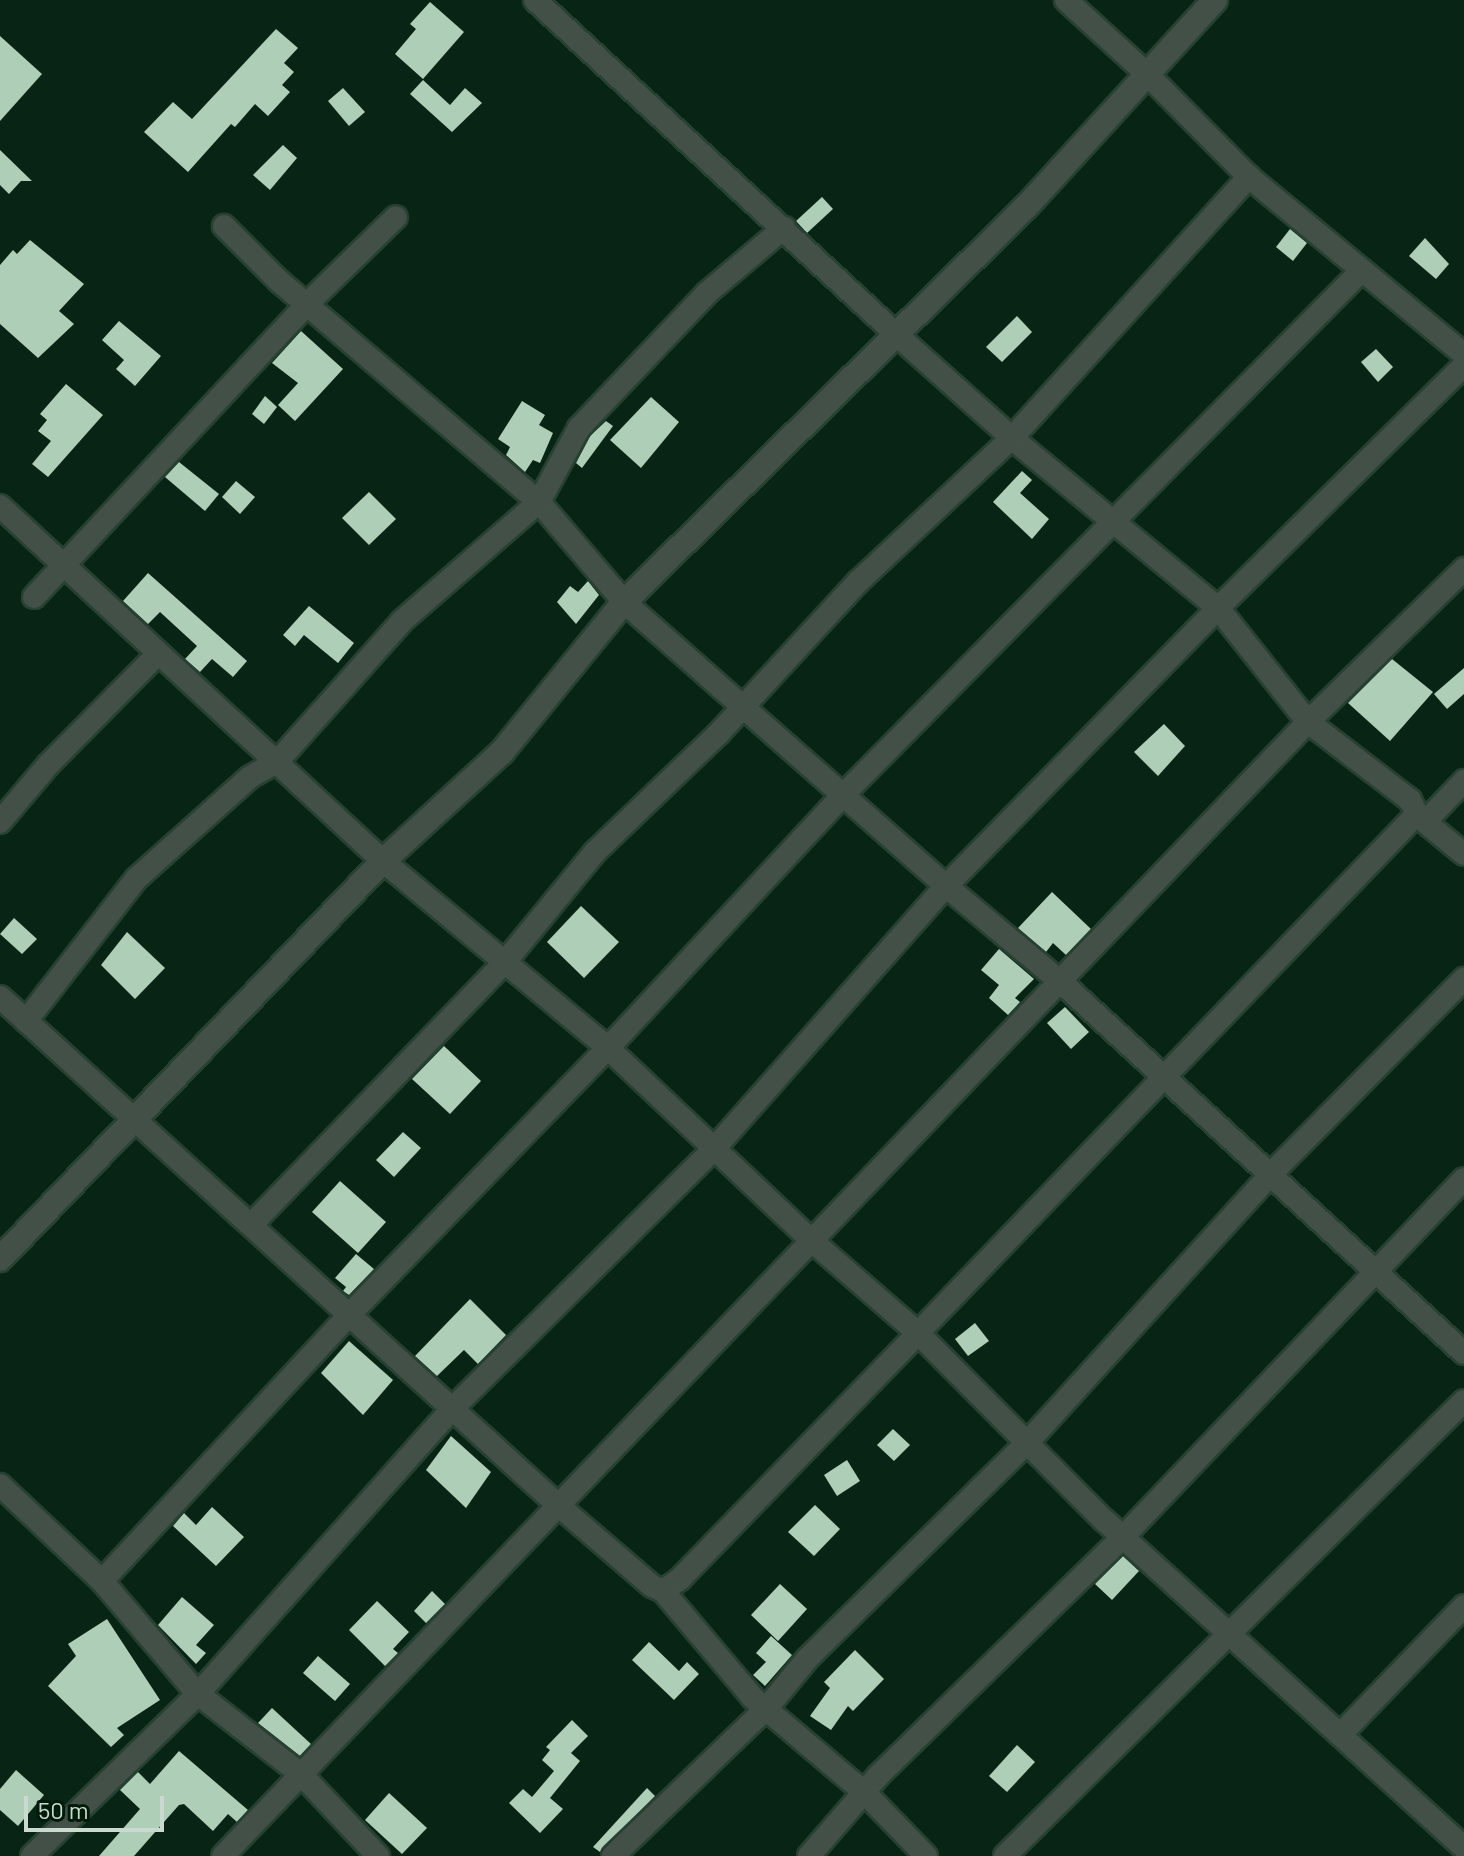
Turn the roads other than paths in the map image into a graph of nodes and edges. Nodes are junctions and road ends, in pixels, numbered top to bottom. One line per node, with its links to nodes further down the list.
1 (535, 0): 8 (street)
2 (1066, 0): 4 (street)
3 (1215, 0): 4 (street)
4 (1147, 74): 5 (street); 11 (street)
5 (1249, 177): 9 (street); 14 (street)
6 (396, 217): 10 (street)
7 (224, 226): 10 (street)
8 (784, 228): 11 (street); 15 (street)
9 (1362, 270): 12 (street); 17 (street)
10 (307, 304): 15 (street); 18 (street)
11 (897, 335): 14 (street); 21 (street)
12 (1464, 354)
13 (1464, 365): 22 (street)
14 (1012, 438): 17 (street); 24 (street)
15 (539, 502): 21 (street); 26 (street)
16 (0, 506): 18 (street)
17 (1114, 522): 22 (street); 28 (street)
18 (64, 565): 20 (street); 23 (street)
19 (1464, 569): 25 (street)
20 (34, 597)
21 (624, 602): 24 (street); 32 (street)
22 (1218, 608): 25 (street); 33 (street)
23 (158, 654): 26 (street); 30 (street)
24 (743, 706): 28 (street); 34 (street)
25 (1308, 722): 29 (street); 36 (street)
26 (277, 762): 32 (street); 38 (street)
27 (1464, 781): 29 (street)
28 (843, 795): 33 (street); 39 (street)
29 (1421, 818): 31 (street); 40 (street)
30 (0, 822)
31 (1464, 854)
32 (383, 861): 34 (street); 41 (street)
33 (946, 886): 36 (street); 42 (street)
34 (505, 962): 39 (street); 45 (street)
35 (1464, 979): 43 (street)
36 (1062, 983): 40 (street); 46 (street)
37 (0, 997): 38 (street)
38 (26, 1021): 41 (street)
39 (608, 1048): 42 (street); 49 (street)
40 (1162, 1077): 43 (street); 50 (street)
41 (135, 1119): 45 (street); 47 (street)
42 (713, 1150): 46 (street); 53 (street)
43 (1270, 1175): 48 (street); 54 (street)
44 (1464, 1179): 48 (street)
45 (252, 1224): 49 (street)
46 (812, 1241): 50 (street); 56 (street)
47 (0, 1259)
48 (1374, 1271): 51 (street); 57 (street)
49 (350, 1314): 53 (street); 58 (street)
50 (918, 1333): 54 (street); 59 (street)
51 (1464, 1353)
52 (1464, 1401): 61 (street)
53 (453, 1408): 56 (street); 62 (street)
54 (1027, 1443): 57 (street); 63 (street)
55 (0, 1485): 58 (street)
56 (559, 1506): 59 (street); 65 (street)
57 (1123, 1537): 61 (street); 66 (street)
58 (102, 1581): 62 (street)
59 (663, 1591): 63 (street)
60 (1464, 1606): 64 (street)
61 (1228, 1633): 64 (street); 74 (street)
62 (198, 1694): 65 (street); 68 (street)
63 (766, 1709): 66 (street); 71 (street)
64 (1340, 1735): 67 (street)
65 (302, 1775): 69 (street); 70 (street)
66 (864, 1792): 72 (street); 73 (street)
67 (1464, 1848)
68 (32, 1856)
69 (223, 1856)
70 (378, 1856)
71 (613, 1856)
72 (809, 1856)
73 (926, 1856)
74 (1005, 1856)

